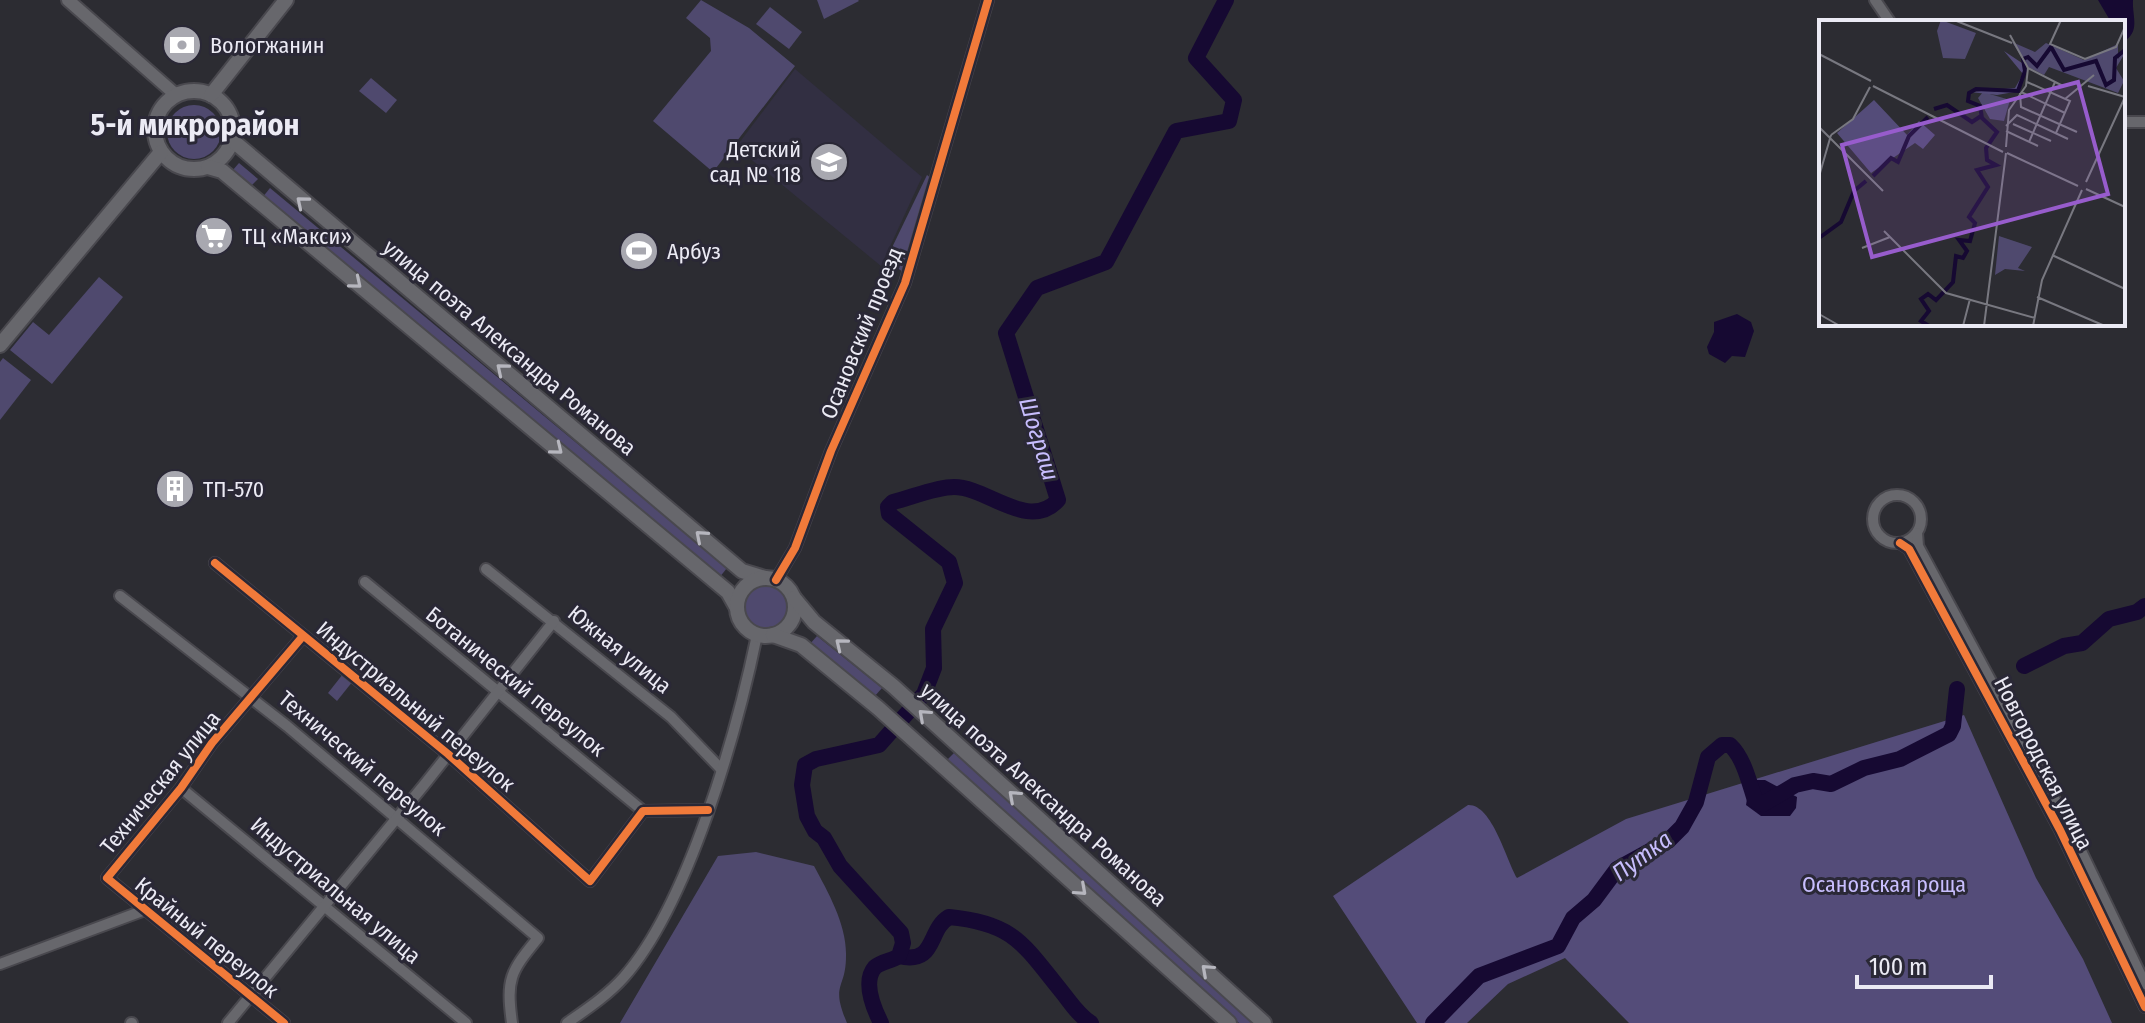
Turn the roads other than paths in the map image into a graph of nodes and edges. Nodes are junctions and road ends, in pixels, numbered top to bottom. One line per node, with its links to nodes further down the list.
1 (68, 0): 6 (street)
2 (286, 0): 7 (main road)
3 (988, 0): 16 (street, Осановский проезд)
4 (1875, 0): 5 (street)
5 (1889, 20)
6 (176, 95): 7 (main road); 9 (main road)
7 (211, 95): 8 (main road)
8 (232, 140): 10 (main road); 16 (main road, улица поэта Александра Романова, one-way to 8)
9 (161, 152): 10 (main road); 11 (main road)
10 (208, 167): 20 (main road, one-way to 20)
11 (0, 345)
12 (1917, 533): 13 (street); 13 (street); 37 (street, Новгородская улица)
13 (1900, 543): 39 (street, Новгородская улица)
14 (215, 563): 24 (street, Индустриальный переулок)
15 (486, 569): 21 (street, Южная улица)
16 (770, 579): 19 (main road); 20 (main road)
17 (365, 582): 25 (street, Ботанический переулок)
18 (120, 596): 26 (street, Технический переулок)
19 (794, 598): 23 (main road); 46 (main road, улица поэта Александра Романова, one-way to 19)
20 (737, 608): 22 (main road)
21 (554, 621): 25 (street); 28 (street, Южная улица)
22 (757, 635): 23 (main road); 28 (street)
23 (773, 635): 45 (main road, one-way to 45)
24 (303, 636): 26 (street, Техническая улица); 27 (street, Индустриальный переулок)
25 (497, 691): 27 (street); 31 (street, Ботанический переулок)
26 (253, 698): 29 (street, Техническая улица); 32 (street, Технический переулок)
27 (448, 754): 31 (street, Индустриальный переулок); 32 (street)
28 (721, 769): 30 (street)
29 (181, 788): 33 (street, Техническая улица); 34 (street, Индустриальная улица)
30 (708, 810): 31 (street); 44 (street)
31 (643, 811)
32 (398, 817): 34 (street); 43 (street, Технический переулок)
33 (107, 878): 35 (street, Крайный переулок)
34 (322, 906): 38 (street); 42 (street, Индустриальная улица)
35 (145, 910): 36 (street); 38 (street, Крайный переулок)
36 (0, 964)
37 (2145, 984)
38 (249, 995): 40 (street); 41 (street, Крайный переулок)
39 (2145, 1007)
40 (228, 1023)
41 (284, 1023)
42 (466, 1023)
43 (512, 1023)
44 (567, 1023)
45 (1229, 1023)
46 (1264, 1023)

